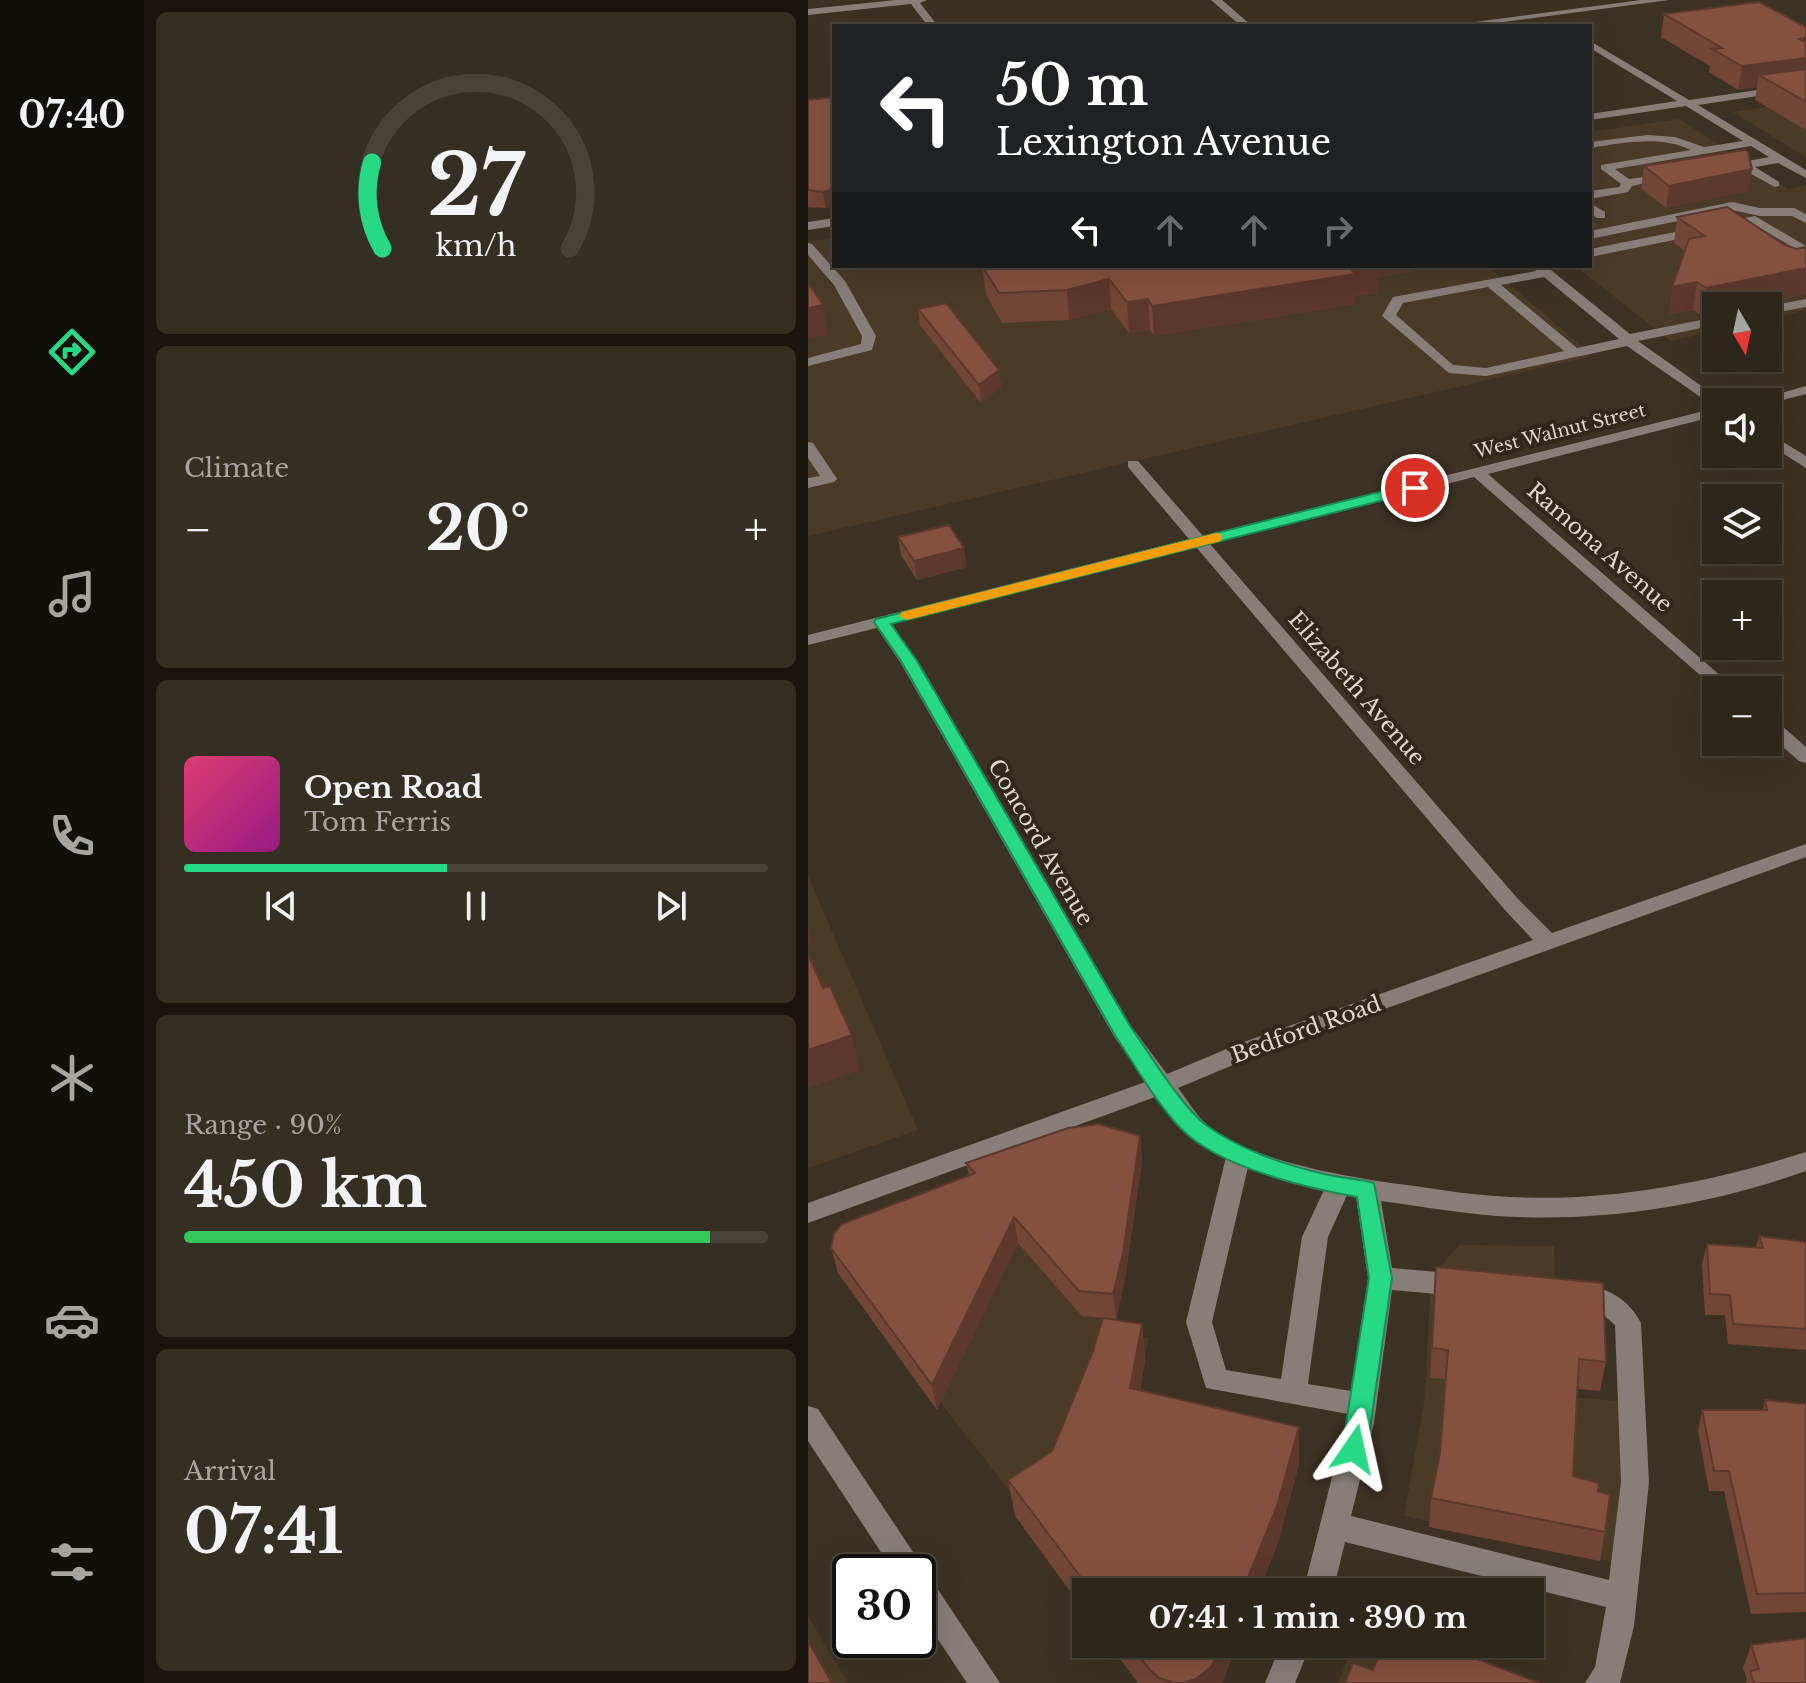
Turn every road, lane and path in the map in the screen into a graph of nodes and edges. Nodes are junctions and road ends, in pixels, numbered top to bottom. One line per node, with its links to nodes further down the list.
1 (914, 0): 2 (street); 6 (street); 8 (street)
2 (922, 0)
3 (1216, 0): 9 (street)
4 (1664, 0): 7 (street)
5 (1531, 7): 7 (street)
6 (808, 12)
7 (1543, 15): 10 (street); 11 (street)
8 (932, 24)
9 (1245, 24)
10 (1467, 24)
11 (1558, 24)
12 (1592, 45): 14 (street)
13 (1806, 86): 14 (street)
14 (1687, 103): 15 (street); 16 (street)
15 (1592, 117)
16 (1752, 143): 18 (street); 20 (street)
17 (1592, 145): 18 (street)
18 (1703, 151): 22 (street)
19 (1592, 157): 22 (street)
20 (1780, 159): 21 (street); 25 (street)
21 (1744, 165): 23 (street); 27 (street)
22 (1605, 167): 26 (street)
23 (1715, 169)
24 (1685, 174): 26 (street)
25 (1806, 175)
26 (1627, 183): 28 (street)
27 (1775, 184)
28 (1592, 195)
29 (1758, 216): 30 (street); 33 (street); 35 (street); 36 (street)
30 (1806, 219)
31 (832, 222): 32 (street)
32 (808, 226)
33 (1592, 235)
34 (808, 247): 44 (street)
35 (1806, 251)
36 (1592, 253)
37 (1542, 269): 38 (street); 42 (street)
38 (1491, 283): 43 (street); 43 (street)
39 (1806, 303): 40 (street)
40 (1782, 307)
41 (1702, 324): 42 (street)
42 (1629, 340): 43 (street); 46 (street)
43 (1574, 353)
44 (808, 362)
45 (1806, 390): 47 (street)
46 (1702, 391)
47 (1782, 396)
48 (1702, 416): 53 (street, West Walnut Street)
49 (808, 446): 54 (street)
50 (1782, 447): 51 (street)
51 (1806, 463)
52 (1133, 464): 55 (street, Elizabeth Avenue)
53 (1477, 472): 55 (street, West Walnut Street); 58 (street, Ramona Avenue)
54 (808, 483)
55 (1199, 542): 56 (street, West Walnut Street); 62 (street, Elizabeth Avenue)
56 (881, 622): 57 (street, West Walnut Street); 63 (street, Concord Avenue)
57 (808, 640)
58 (1712, 676)
59 (1782, 736): 60 (street)
60 (1806, 757)
61 (1806, 850): 62 (street, Bedford Road)
62 (1548, 942): 63 (street, Bedford Road)
63 (1160, 1086): 64 (street, Concord Avenue); 68 (street, Bedford Road)
64 (1239, 1154): 66 (street, Concord Avenue); 72 (street)
65 (1806, 1161): 67 (street, Concord Avenue)
66 (1339, 1185): 67 (street, Concord Avenue); 72 (street)
67 (1367, 1190): 69 (street)
68 (808, 1213)
69 (1381, 1278): 70 (street); 73 (street)
70 (1490, 1288)
71 (1549, 1294): 78 (street)
72 (1293, 1393): 73 (street)
73 (1363, 1405): 75 (street)
74 (808, 1418): 76 (street)
75 (1336, 1526): 77 (street); 78 (street)
76 (899, 1554)
77 (1322, 1578)
78 (1622, 1597): 83 (street)
79 (936, 1610): 81 (street)
80 (1290, 1658): 82 (street)
81 (985, 1683)
82 (1280, 1683)
83 (1600, 1683)

